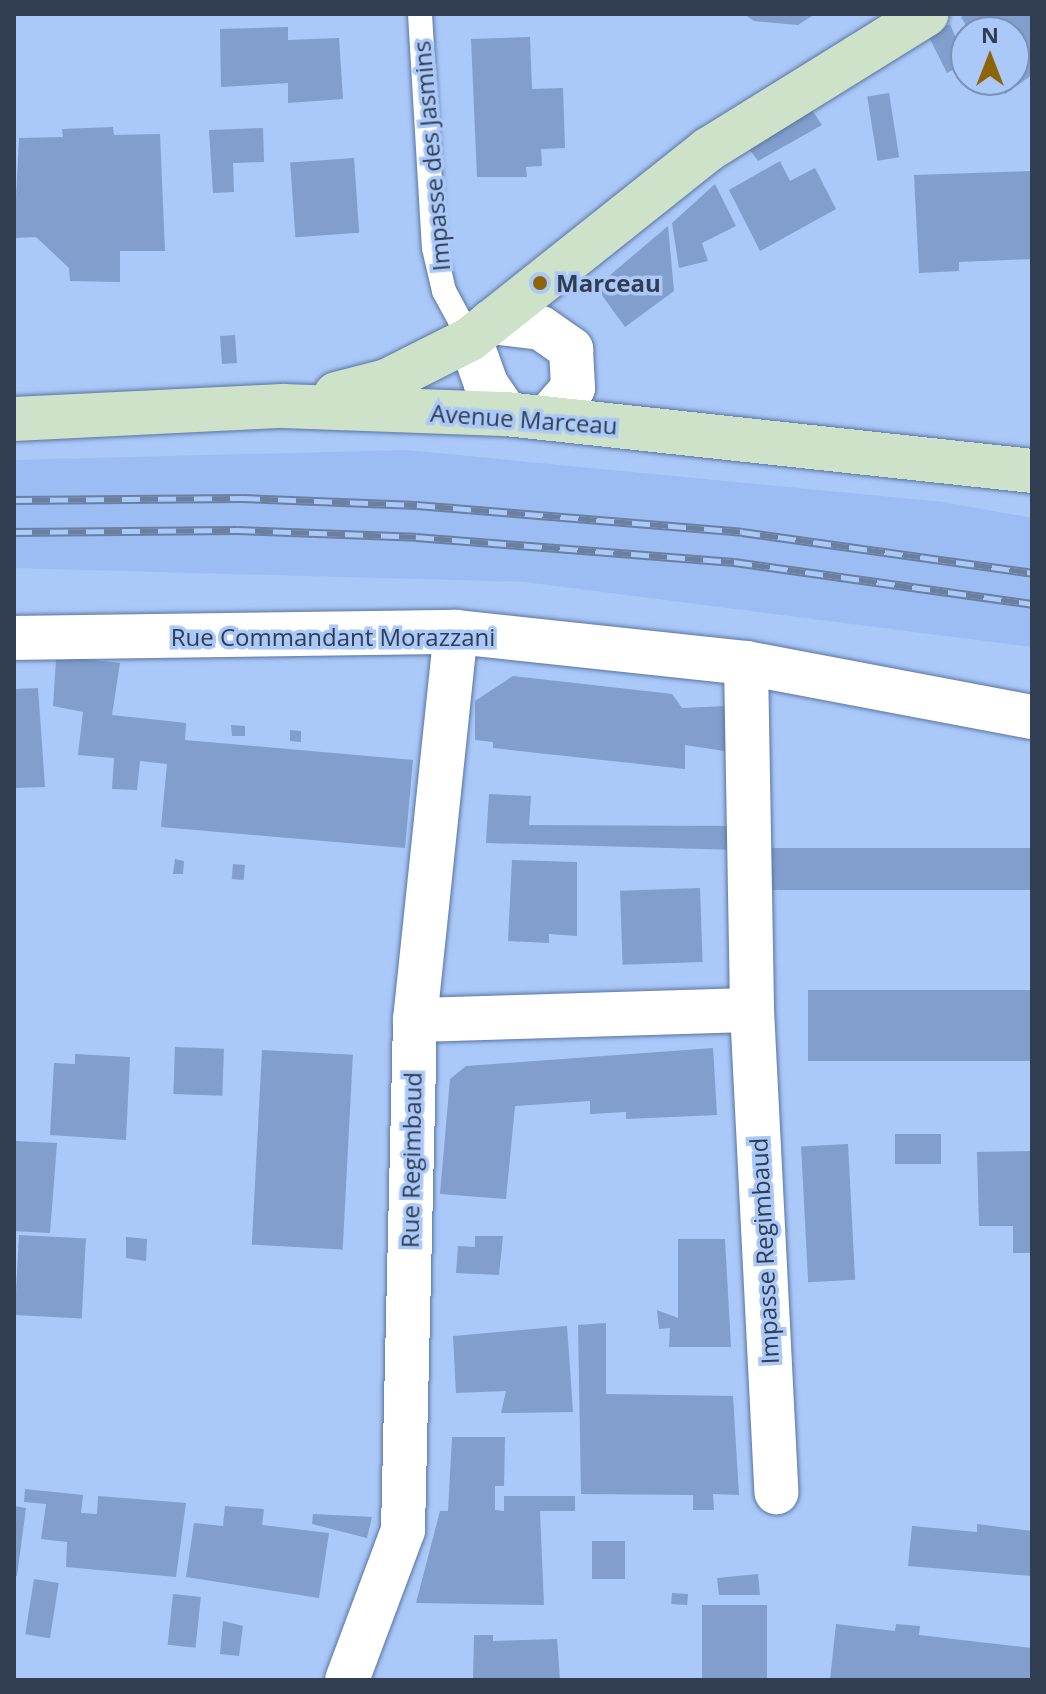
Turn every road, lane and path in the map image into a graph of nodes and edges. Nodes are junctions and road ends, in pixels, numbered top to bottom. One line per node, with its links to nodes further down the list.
1 (420, 14): 3 (lane, Impasse des Jasmins)
2 (927, 14): 3 (street)
3 (480, 330): 4 (street); 5 (street); 5 (street)
4 (283, 406): 5 (street, Avenue Marceau); 6 (street, Avenue Marceau)
5 (527, 416): 7 (street, Avenue Marceau)
6 (14, 419)
7 (1032, 471)
8 (456, 632): 9 (street, Rue Commandant Morazzani); 10 (street, Rue Commandant Morazzani); 13 (street, Rue Regimbaud)
9 (14, 638)
10 (746, 663): 11 (street, Rue Commandant Morazzani); 12 (street, Impasse Regimbaud)
11 (1032, 717)
12 (752, 1010): 13 (street); 14 (street, Impasse Regimbaud)
13 (415, 1020): 15 (street, Rue Regimbaud)
14 (776, 1492)
15 (347, 1680)

